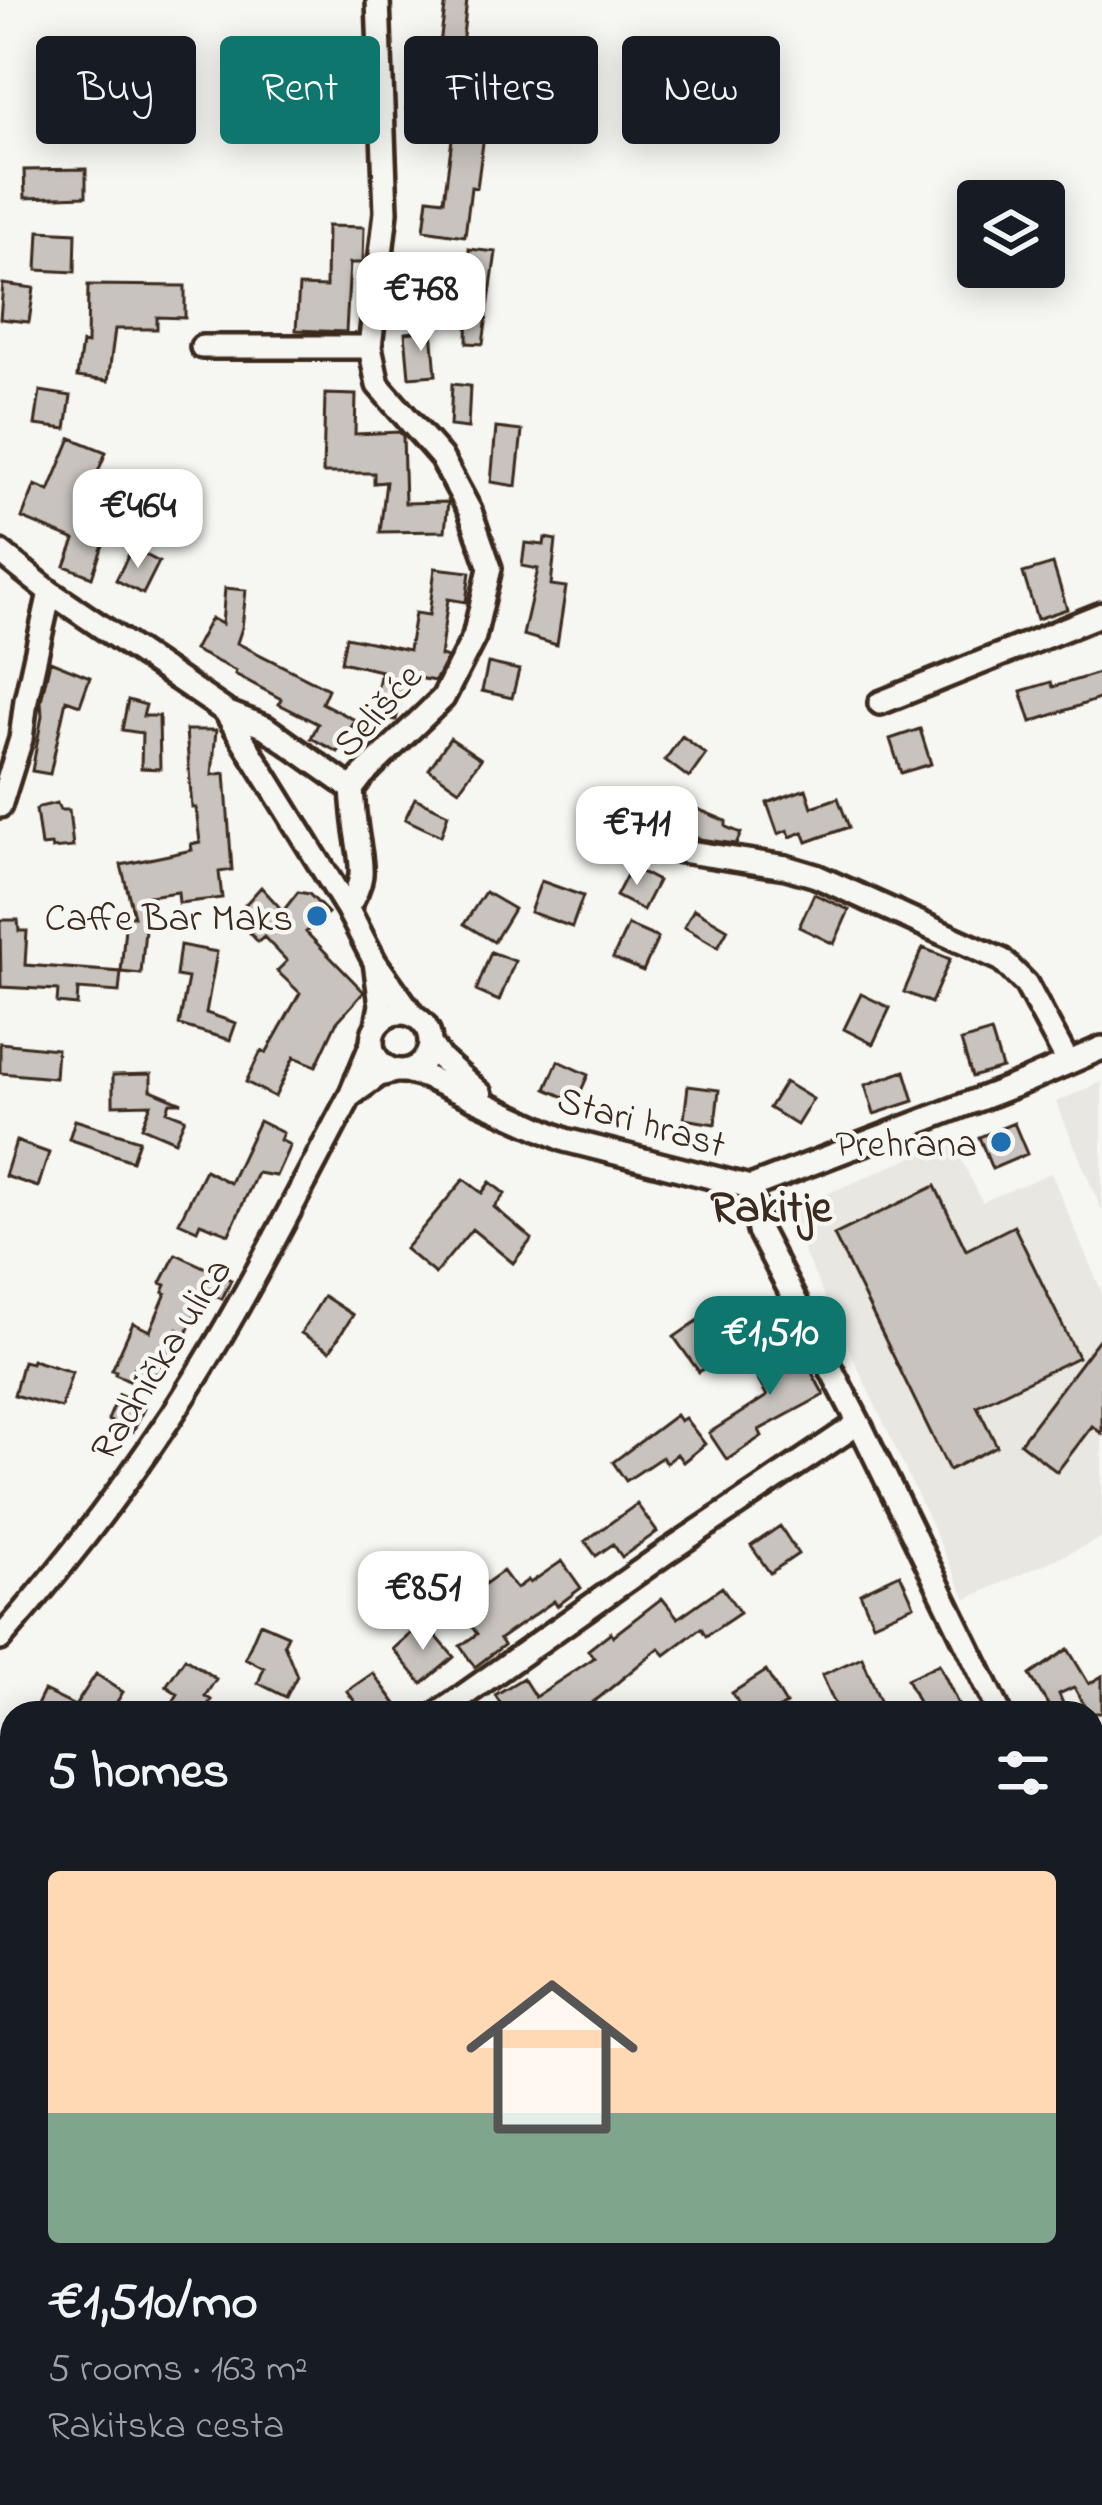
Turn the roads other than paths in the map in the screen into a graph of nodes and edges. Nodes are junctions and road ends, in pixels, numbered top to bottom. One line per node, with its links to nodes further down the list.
1 (378, 0): 3 (street, Selišće)
2 (202, 347): 3 (street)
3 (370, 347): 9 (street, Selišće)
4 (0, 552): 5 (street)
5 (50, 592): 8 (street); 10 (street)
6 (1102, 614): 7 (street)
7 (880, 703)
8 (225, 711): 9 (street, Selišće); 12 (street)
9 (352, 789): 12 (street, Selišće)
10 (1, 801)
11 (675, 850): 18 (street)
12 (347, 908): 13 (street)
13 (376, 962): 14 (street); 15 (street)
14 (412, 1014): 15 (street); 16 (street)
15 (374, 1034): 19 (street); 20 (street, Radnička ulica)
16 (431, 1045): 19 (street); 21 (street, Stari hrast)
17 (1102, 1048): 18 (street)
18 (1069, 1062): 22 (street)
19 (400, 1071): 20 (street); 21 (street, Stari hrast)
20 (350, 1096): 24 (street, Radnička ulica)
21 (516, 1118): 22 (street, Stari hrast)
22 (750, 1187): 23 (street)
23 (859, 1423): 25 (street); 26 (street)
24 (0, 1640)
25 (456, 1701)
26 (994, 1701)

